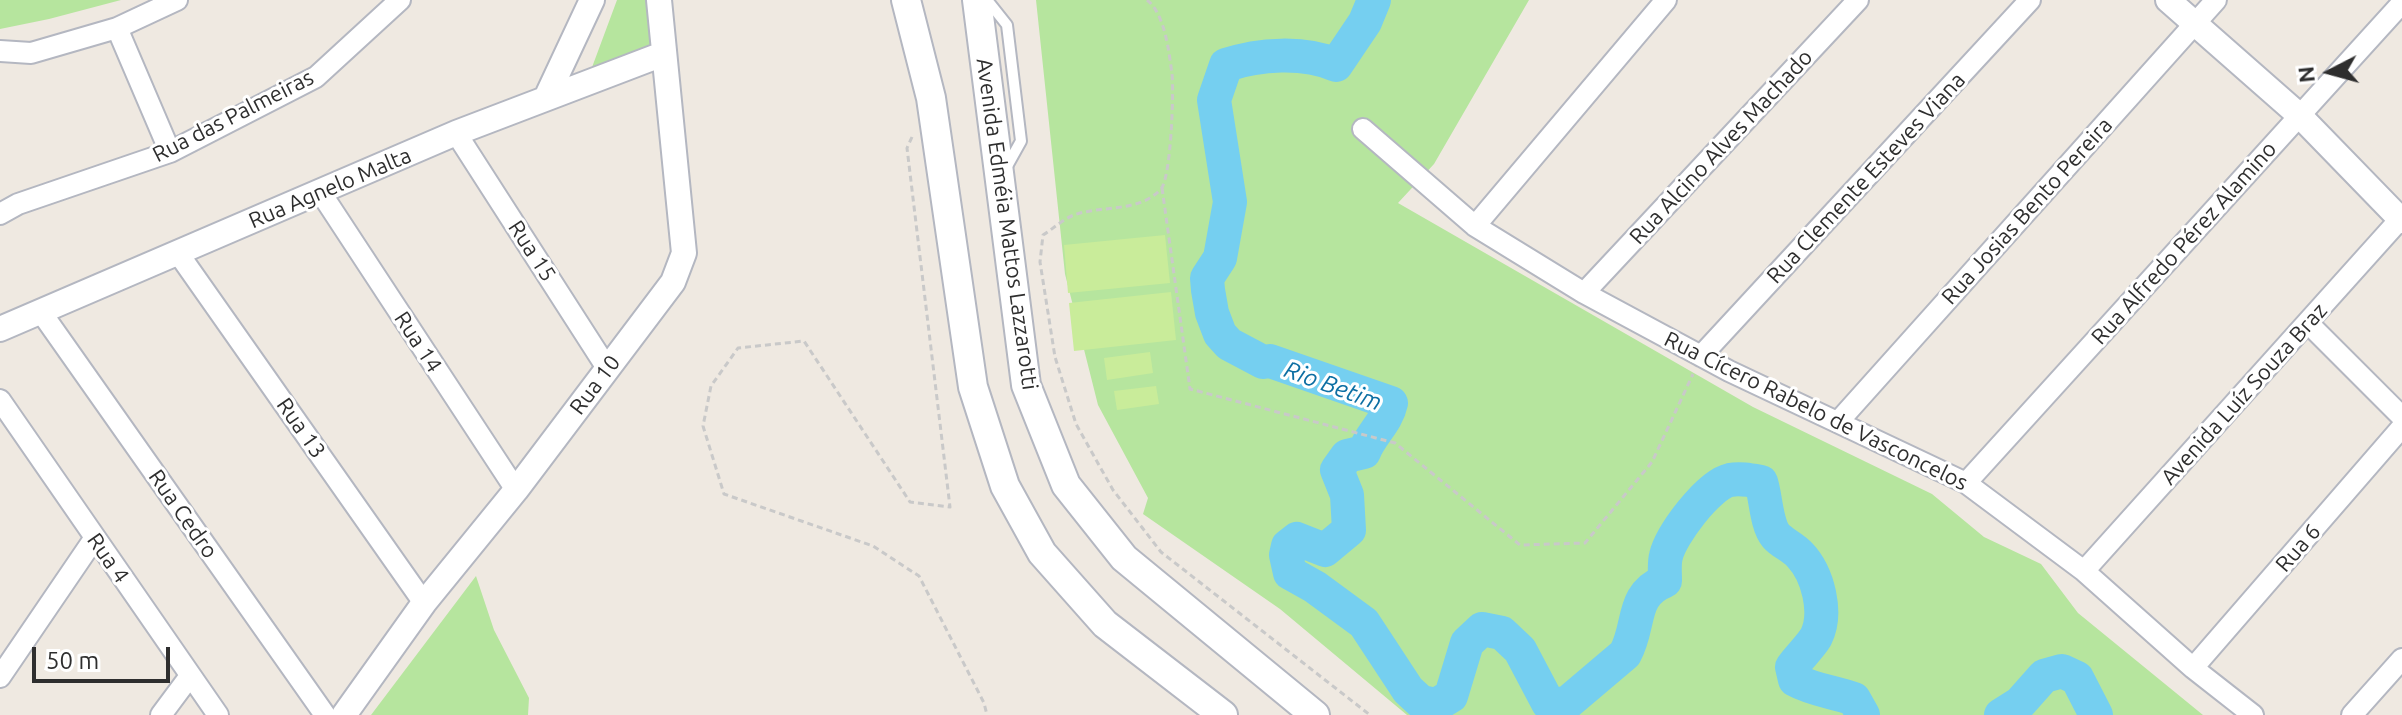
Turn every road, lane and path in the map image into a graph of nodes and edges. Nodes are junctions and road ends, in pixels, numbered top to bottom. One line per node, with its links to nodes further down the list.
1 (177, 0): 16 (street)
2 (400, 0): 24 (street, Rua das Palmeiras)
3 (592, 0): 19 (street)
4 (659, 0): 18 (street, Rua 10)
5 (906, 0): 56 (main road)
6 (977, 0): 25 (main road, Avenida Edméia Mattos Lazzarotti)
7 (987, 0): 25 (lane)
8 (1147, 0): 26 (path)
9 (1666, 0): 30 (street)
10 (1858, 0): 32 (street, Rua Alcino Alves Machado)
11 (2030, 0): 36 (street, Rua Clemente Esteves Viana)
12 (2168, 0): 15 (street)
13 (2216, 0): 15 (street, Rua Josias Bento Pereira)
14 (2402, 3): 20 (street, Rua Alfredo Pérez Alamino)
15 (2196, 23): 20 (street); 40 (street, Rua Josias Bento Pereira)
16 (117, 28): 17 (street); 24 (street)
17 (0, 51)
18 (663, 54): 19 (street, Rua Agnelo Malta); 37 (street, Rua 10)
19 (547, 96): 22 (street, Rua Agnelo Malta)
20 (2300, 116): 29 (street); 42 (street, Rua Alfredo Pérez Alamino)
21 (1363, 129): 30 (street, Rua Cícero Rabelo de Vasconcelos)
22 (456, 133): 27 (street, Rua Agnelo Malta); 37 (street, Rua 15)
23 (913, 136): 55 (path)
24 (170, 152): 28 (street, Rua das Palmeiras)
25 (999, 180): 57 (main road, Avenida Edméia Mattos Lazzarotti)
26 (1162, 188): 36 (path); 58 (path)
27 (321, 193): 31 (street, Rua Agnelo Malta); 43 (street, Rua 14)
28 (6, 206)
29 (2401, 219): 34 (street, Avenida Luíz Souza Braz)
30 (1475, 226): 32 (street, Rua Cícero Rabelo de Vasconcelos)
31 (178, 253): 33 (street, Rua Agnelo Malta); 46 (street, Rua 13)
32 (1584, 293): 36 (street, Rua Cícero Rabelo de Vasconcelos)
33 (41, 312): 35 (street, Rua Agnelo Malta); 53 (street, Rua Cedro)
34 (2308, 323): 39 (street); 45 (street, Avenida Luíz Souza Braz)
35 (0, 329)
36 (1701, 356): 40 (street, Rua Cícero Rabelo de Vasconcelos)
37 (607, 368): 43 (street, Rua 10)
38 (0, 402): 44 (street, Rua 4)
39 (2402, 417)
40 (1838, 422): 42 (street, Rua Cícero Rabelo de Vasconcelos)
41 (2402, 427): 48 (street, Rua 6)
42 (1966, 483): 45 (street, Rua Cícero Rabelo de Vasconcelos)
43 (516, 490): 46 (street, Rua 10)
44 (94, 539): 49 (street, Rua 4); 50 (street)
45 (2084, 571): 48 (street, Rua Cícero Rabelo de Vasconcelos)
46 (424, 603): 54 (street, Rua 10)
47 (2402, 659): 60 (street)
48 (2193, 668): 59 (street, Rua Cícero Rabelo de Vasconcelos)
49 (190, 676): 51 (street); 52 (street, Rua 4)
50 (0, 677)
51 (161, 715)
52 (218, 715)
53 (325, 715)
54 (344, 715)
55 (987, 715)
56 (1223, 715)
57 (1315, 715)
58 (1370, 715)
59 (2253, 715)
60 (2352, 715)

